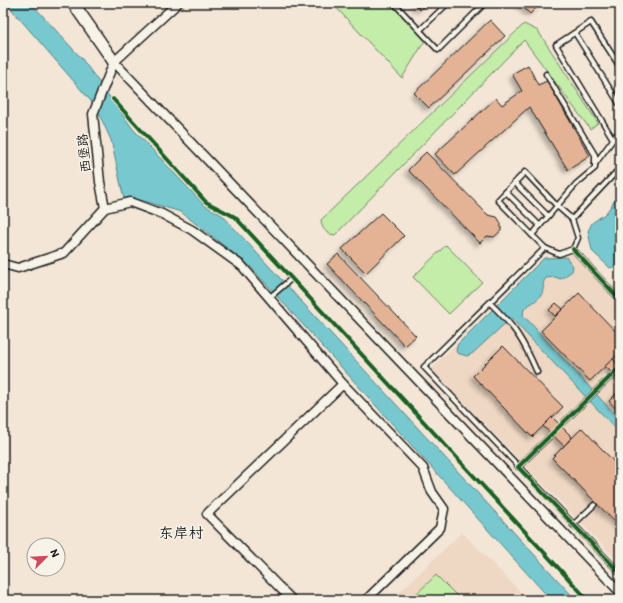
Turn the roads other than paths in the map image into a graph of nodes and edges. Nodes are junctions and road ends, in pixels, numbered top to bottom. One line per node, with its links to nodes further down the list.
1 (73, 3): 8 (street)
2 (178, 3): 8 (street, 西堡路)
3 (394, 3): 6 (lane)
4 (448, 3): 6 (lane)
5 (485, 3): 6 (lane)
6 (420, 30)
7 (574, 33): 9 (lane); 11 (lane); 13 (lane)
8 (114, 62): 19 (street, 西堡路); 40 (street)
9 (620, 67)
10 (546, 74): 14 (lane)
11 (620, 105)
12 (620, 130): 13 (lane)
13 (613, 139): 14 (lane)
14 (595, 164): 18 (lane)
15 (620, 168): 21 (lane)
16 (515, 183): 17 (lane); 18 (lane); 20 (lane)
17 (506, 192): 22 (lane); 23 (lane)
18 (556, 206): 20 (lane); 21 (lane)
19 (105, 208): 26 (street); 28 (street)
20 (548, 216): 22 (lane)
21 (572, 219): 25 (lane)
22 (540, 226): 23 (lane)
23 (532, 235): 24 (lane)
24 (545, 248): 25 (lane); 30 (lane)
25 (573, 249): 29 (lane)
26 (3, 264)
27 (291, 279): 28 (lane)
28 (269, 298): 33 (street)
29 (620, 300)
30 (491, 304): 31 (lane); 36 (lane)
31 (537, 372)
32 (611, 376): 34 (lane)
33 (343, 384): 41 (street); 42 (street)
34 (564, 422)
35 (550, 436): 36 (lane)
36 (518, 467): 38 (lane)
37 (594, 505): 38 (lane)
38 (573, 525): 39 (lane)
39 (620, 573)
40 (620, 592)
41 (292, 600)
42 (366, 600)

